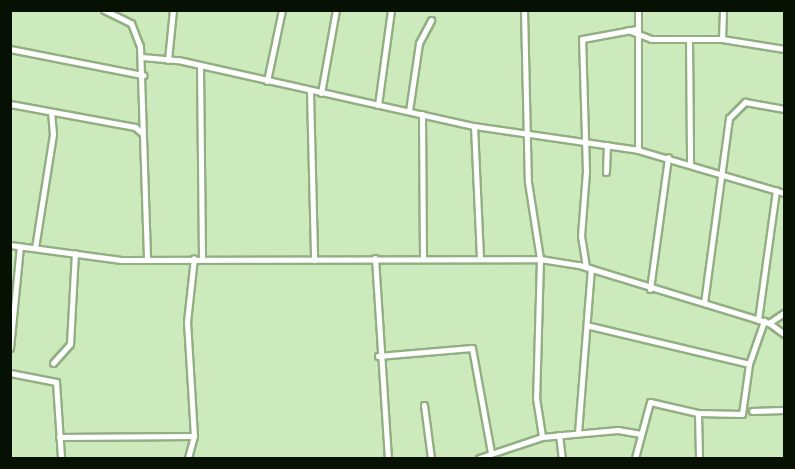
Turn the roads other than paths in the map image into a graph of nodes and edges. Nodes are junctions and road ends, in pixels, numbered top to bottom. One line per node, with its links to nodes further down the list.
1 (104, 10): 9 (street)
2 (172, 10): 19 (street)
3 (282, 10): 22 (street)
4 (336, 10): 24 (street)
5 (391, 10): 26 (street)
6 (524, 10): 35 (street)
7 (638, 10): 11 (street)
8 (723, 10): 14 (street)
9 (124, 13): 18 (street)
10 (431, 20): 28 (street)
11 (637, 32): 12 (street); 15 (street); 36 (street)
12 (651, 39): 13 (street); 15 (street)
13 (688, 39): 14 (street); 40 (street)
14 (722, 39): 17 (street)
15 (637, 48): 38 (street)
16 (10, 49): 21 (street)
17 (784, 49)
18 (142, 57): 19 (street); 21 (street)
19 (168, 60): 20 (street)
20 (200, 66): 22 (street); 51 (street)
21 (143, 75): 31 (street)
22 (267, 81): 23 (street)
23 (310, 91): 24 (street); 56 (street)
24 (321, 93): 26 (street)
25 (10, 104): 29 (street)
26 (378, 105): 28 (street)
27 (784, 109): 42 (street)
28 (409, 111): 30 (street)
29 (51, 112): 33 (street); 47 (street)
30 (422, 114): 32 (street); 53 (street)
31 (142, 125): 33 (street); 34 (street)
32 (474, 126): 35 (street); 49 (street)
33 (135, 127): 34 (street)
34 (142, 133): 55 (street)
35 (528, 135): 36 (street); 54 (street)
36 (582, 140): 37 (street); 57 (street)
37 (607, 145): 38 (street); 41 (street)
38 (638, 150): 39 (street)
39 (668, 157): 40 (street); 58 (street)
40 (690, 162): 42 (street)
41 (606, 172)
42 (723, 174): 43 (street); 59 (street)
43 (776, 190): 44 (street); 61 (street)
44 (784, 193)
45 (10, 245): 46 (street)
46 (20, 246): 47 (street); 64 (street)
47 (35, 248): 48 (street)
48 (75, 253): 55 (street); 66 (street)
49 (480, 257): 53 (street); 54 (street)
50 (194, 258): 51 (street); 55 (street); 76 (street)
51 (202, 258): 56 (street)
52 (375, 258): 53 (street); 56 (street); 65 (street)
53 (423, 258)
54 (540, 259): 57 (street); 78 (street)
55 (147, 260)
56 (314, 260)
57 (589, 268): 58 (street); 62 (street)
58 (650, 288): 59 (street)
59 (704, 303): 61 (street)
60 (784, 313): 61 (street)
61 (764, 322): 63 (street); 67 (street)
62 (590, 326): 67 (street); 73 (street)
63 (784, 334)
64 (10, 348)
65 (378, 356): 79 (street); 82 (street)
66 (53, 363)
67 (749, 364): 72 (street)
68 (10, 373): 77 (street)
69 (424, 405): 83 (street)
70 (784, 410): 71 (street)
71 (752, 411)
72 (698, 412): 74 (street); 87 (street)
73 (578, 433): 74 (street); 75 (street)
74 (641, 434): 86 (street)
75 (559, 435): 78 (street); 85 (street)
76 (194, 436): 77 (street); 81 (street)
77 (59, 437): 80 (street)
78 (542, 437): 79 (street)
79 (491, 453): 84 (street)
80 (61, 459)
81 (188, 459)
82 (388, 459)
83 (431, 459)
84 (479, 459)
85 (562, 459)
86 (635, 459)
87 (699, 459)

